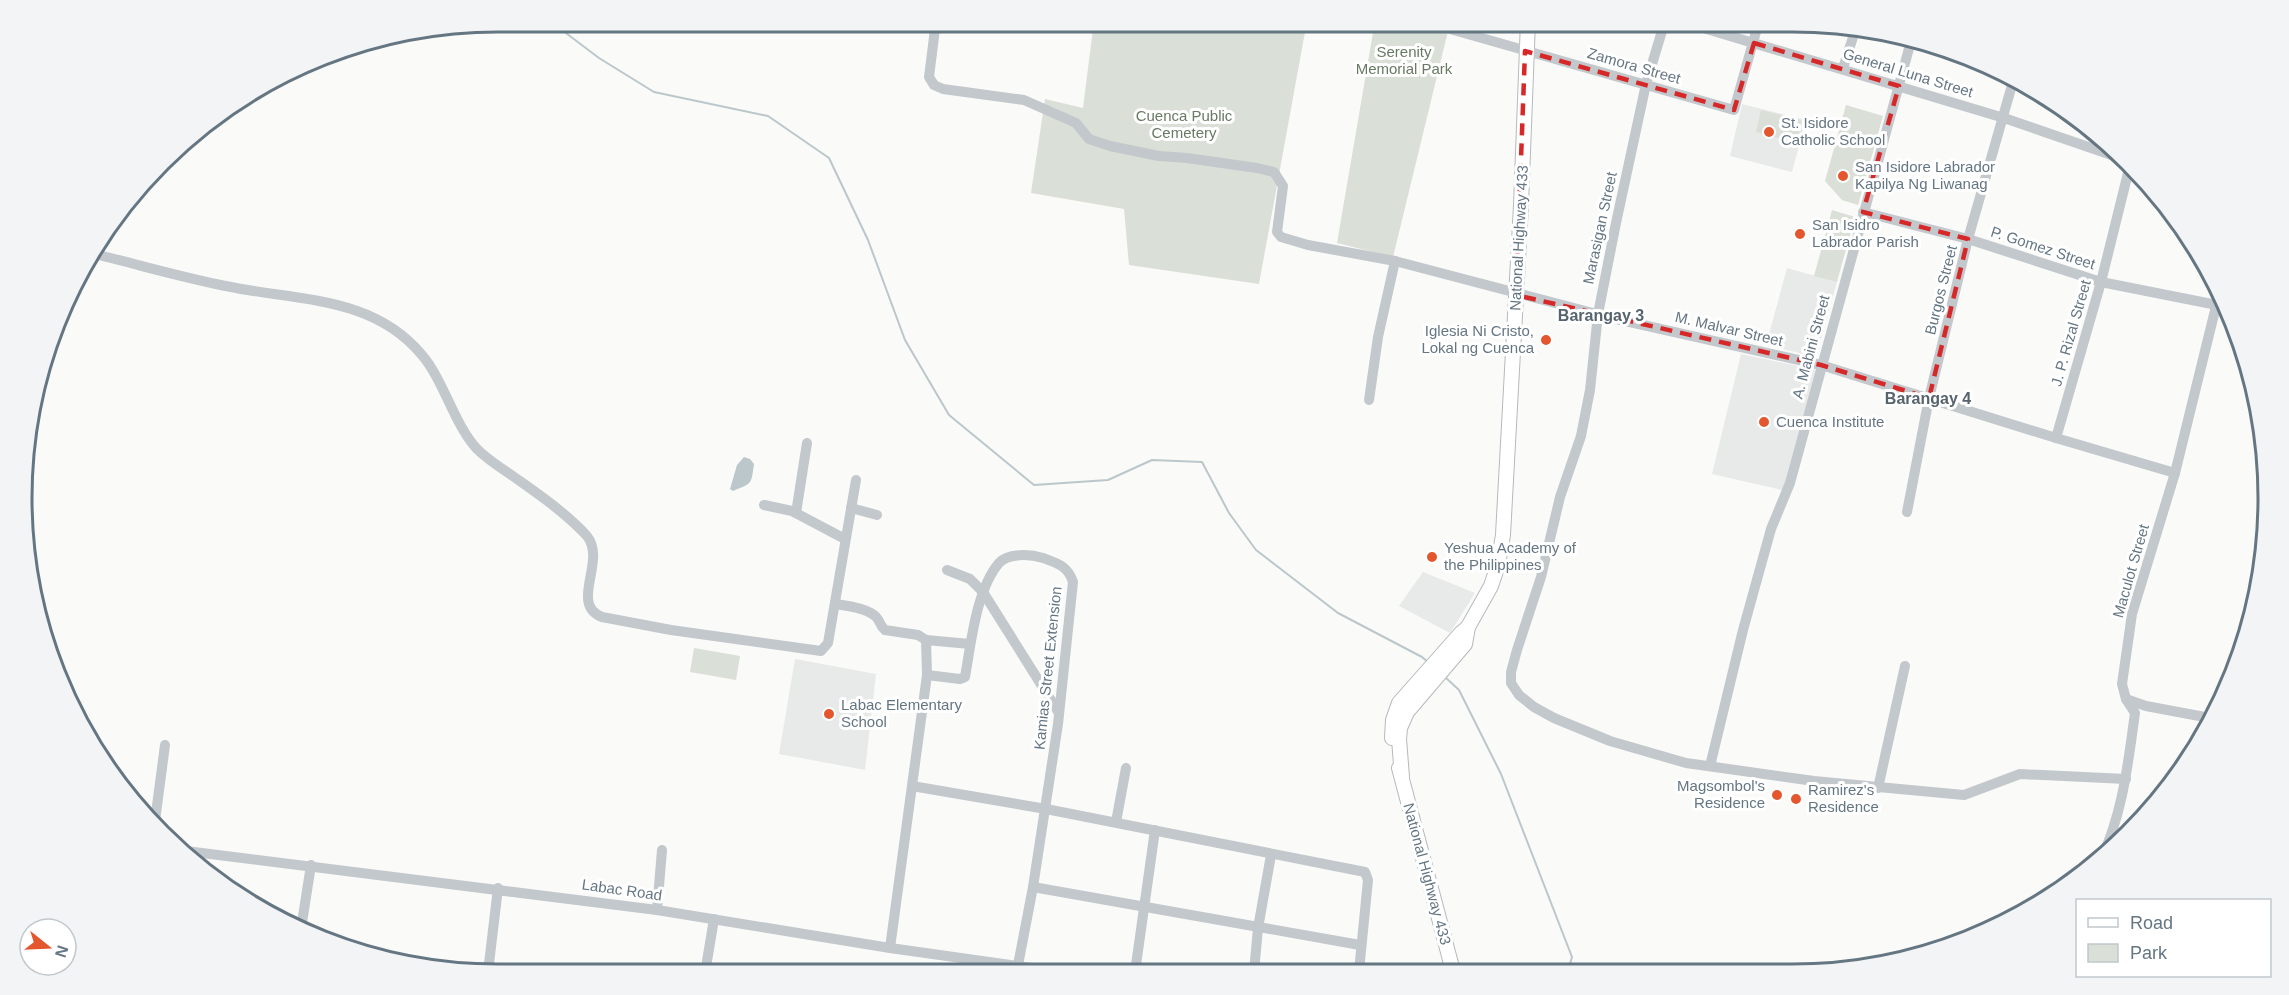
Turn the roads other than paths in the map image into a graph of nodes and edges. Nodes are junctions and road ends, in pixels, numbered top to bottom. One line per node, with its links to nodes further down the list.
1 (935, 32): 21 (street, M. Malvar Street)
2 (1460, 32): 10 (street, Zamora Street)
3 (1527, 32): 10 (main road, National Highway 433)
4 (1662, 32): 12 (street, Marasigan Street)
5 (1717, 32): 8 (street, General Luna Street)
6 (1757, 32): 8 (street)
7 (1854, 35): 11 (street)
8 (1754, 43): 11 (street, General Luna Street); 12 (street, Zamora Street)
9 (1910, 46): 13 (street, A. Mabini Street)
10 (1525, 51): 12 (street, Zamora Street); 23 (main road, National Highway 433)
11 (1843, 68): 13 (street, General Luna Street)
12 (1646, 84): 26 (street, Marasigan Street)
13 (1899, 86): 15 (street, General Luna Street); 18 (street, A. Mabini Street)
14 (2012, 87): 15 (street, Burgos Street)
15 (2004, 118): 16 (street, General Luna Street); 19 (street, Burgos Street)
16 (2105, 153)
17 (2128, 175): 22 (street, J. P. Rizal Street)
18 (1863, 212): 19 (street, P. Gomez Street); 27 (street, A. Mabini Street)
19 (1968, 239): 22 (street, P. Gomez Street); 28 (street, Burgos Street)
20 (100, 255): 42 (street)
21 (1395, 261): 23 (street, M. Malvar Street); 29 (street)
22 (2101, 282): 24 (street, P. Gomez Street); 30 (street, J. P. Rizal Street)
23 (1516, 295): 26 (street, M. Malvar Street); 81 (main road, National Highway 433)
24 (2215, 305)
25 (2219, 313): 32 (street, Maculot Street)
26 (1598, 314): 27 (street, M. Malvar Street); 51 (street, Marasigan Street)
27 (1821, 365): 28 (street, M. Malvar Street); 51 (street, A. Mabini Street)
28 (1929, 398): 30 (street, M. Malvar Street); 36 (street, Burgos Street)
29 (1369, 400)
30 (2056, 438): 32 (street, M. Malvar Street)
31 (807, 443): 37 (street)
32 (2175, 473): 47 (street, Maculot Street)
33 (856, 480): 35 (street)
34 (764, 505): 37 (street)
35 (851, 508): 38 (street); 39 (street)
36 (1907, 512)
37 (796, 513): 39 (street)
38 (877, 515)
39 (844, 539): 42 (street)
40 (947, 570): 41 (street)
41 (983, 592): 44 (street, Kamias Street Extension); 48 (street); 48 (street, Kamias Street Extension)
42 (835, 604): 43 (street)
43 (926, 640): 44 (street); 46 (street)
44 (970, 644): 46 (street, Kamias Street Extension)
45 (1905, 666): 55 (street)
46 (927, 675): 54 (street)
47 (2126, 699): 49 (street); 53 (street, Maculot Street)
48 (1059, 713): 56 (street, Kamias Street Extension)
49 (2202, 717)
50 (165, 745): 57 (street)
51 (1710, 765): 55 (street)
52 (1126, 768): 58 (street)
53 (2126, 779): 55 (street); 60 (street, Maculot Street)
54 (912, 786): 56 (street); 73 (street)
55 (1878, 788)
56 (1046, 809): 58 (street); 65 (street, Kamias Street Extension)
57 (156, 814)
58 (1116, 822): 59 (street)
59 (1155, 830): 63 (street); 67 (street)
60 (2111, 837)
61 (662, 850): 68 (street)
62 (195, 852): 64 (street, Labac Road)
63 (1271, 855): 71 (street); 72 (street)
64 (311, 865): 66 (street, Labac Road); 70 (street)
65 (1033, 887): 67 (street); 77 (street, Kamias Street Extension)
66 (498, 888): 68 (street, Labac Road); 74 (street)
67 (1143, 908): 71 (street); 78 (street)
68 (657, 910): 69 (street, Labac Road)
69 (714, 919): 73 (street, Labac Road); 75 (street)
70 (302, 920)
71 (1258, 928): 72 (street); 79 (street)
72 (1360, 945): 80 (street)
73 (890, 948): 76 (street, Labac Road)
74 (489, 964)
75 (706, 964)
76 (1010, 964)
77 (1018, 964)
78 (1136, 964)
79 (1255, 964)
80 (1359, 964)
81 (1451, 964)

